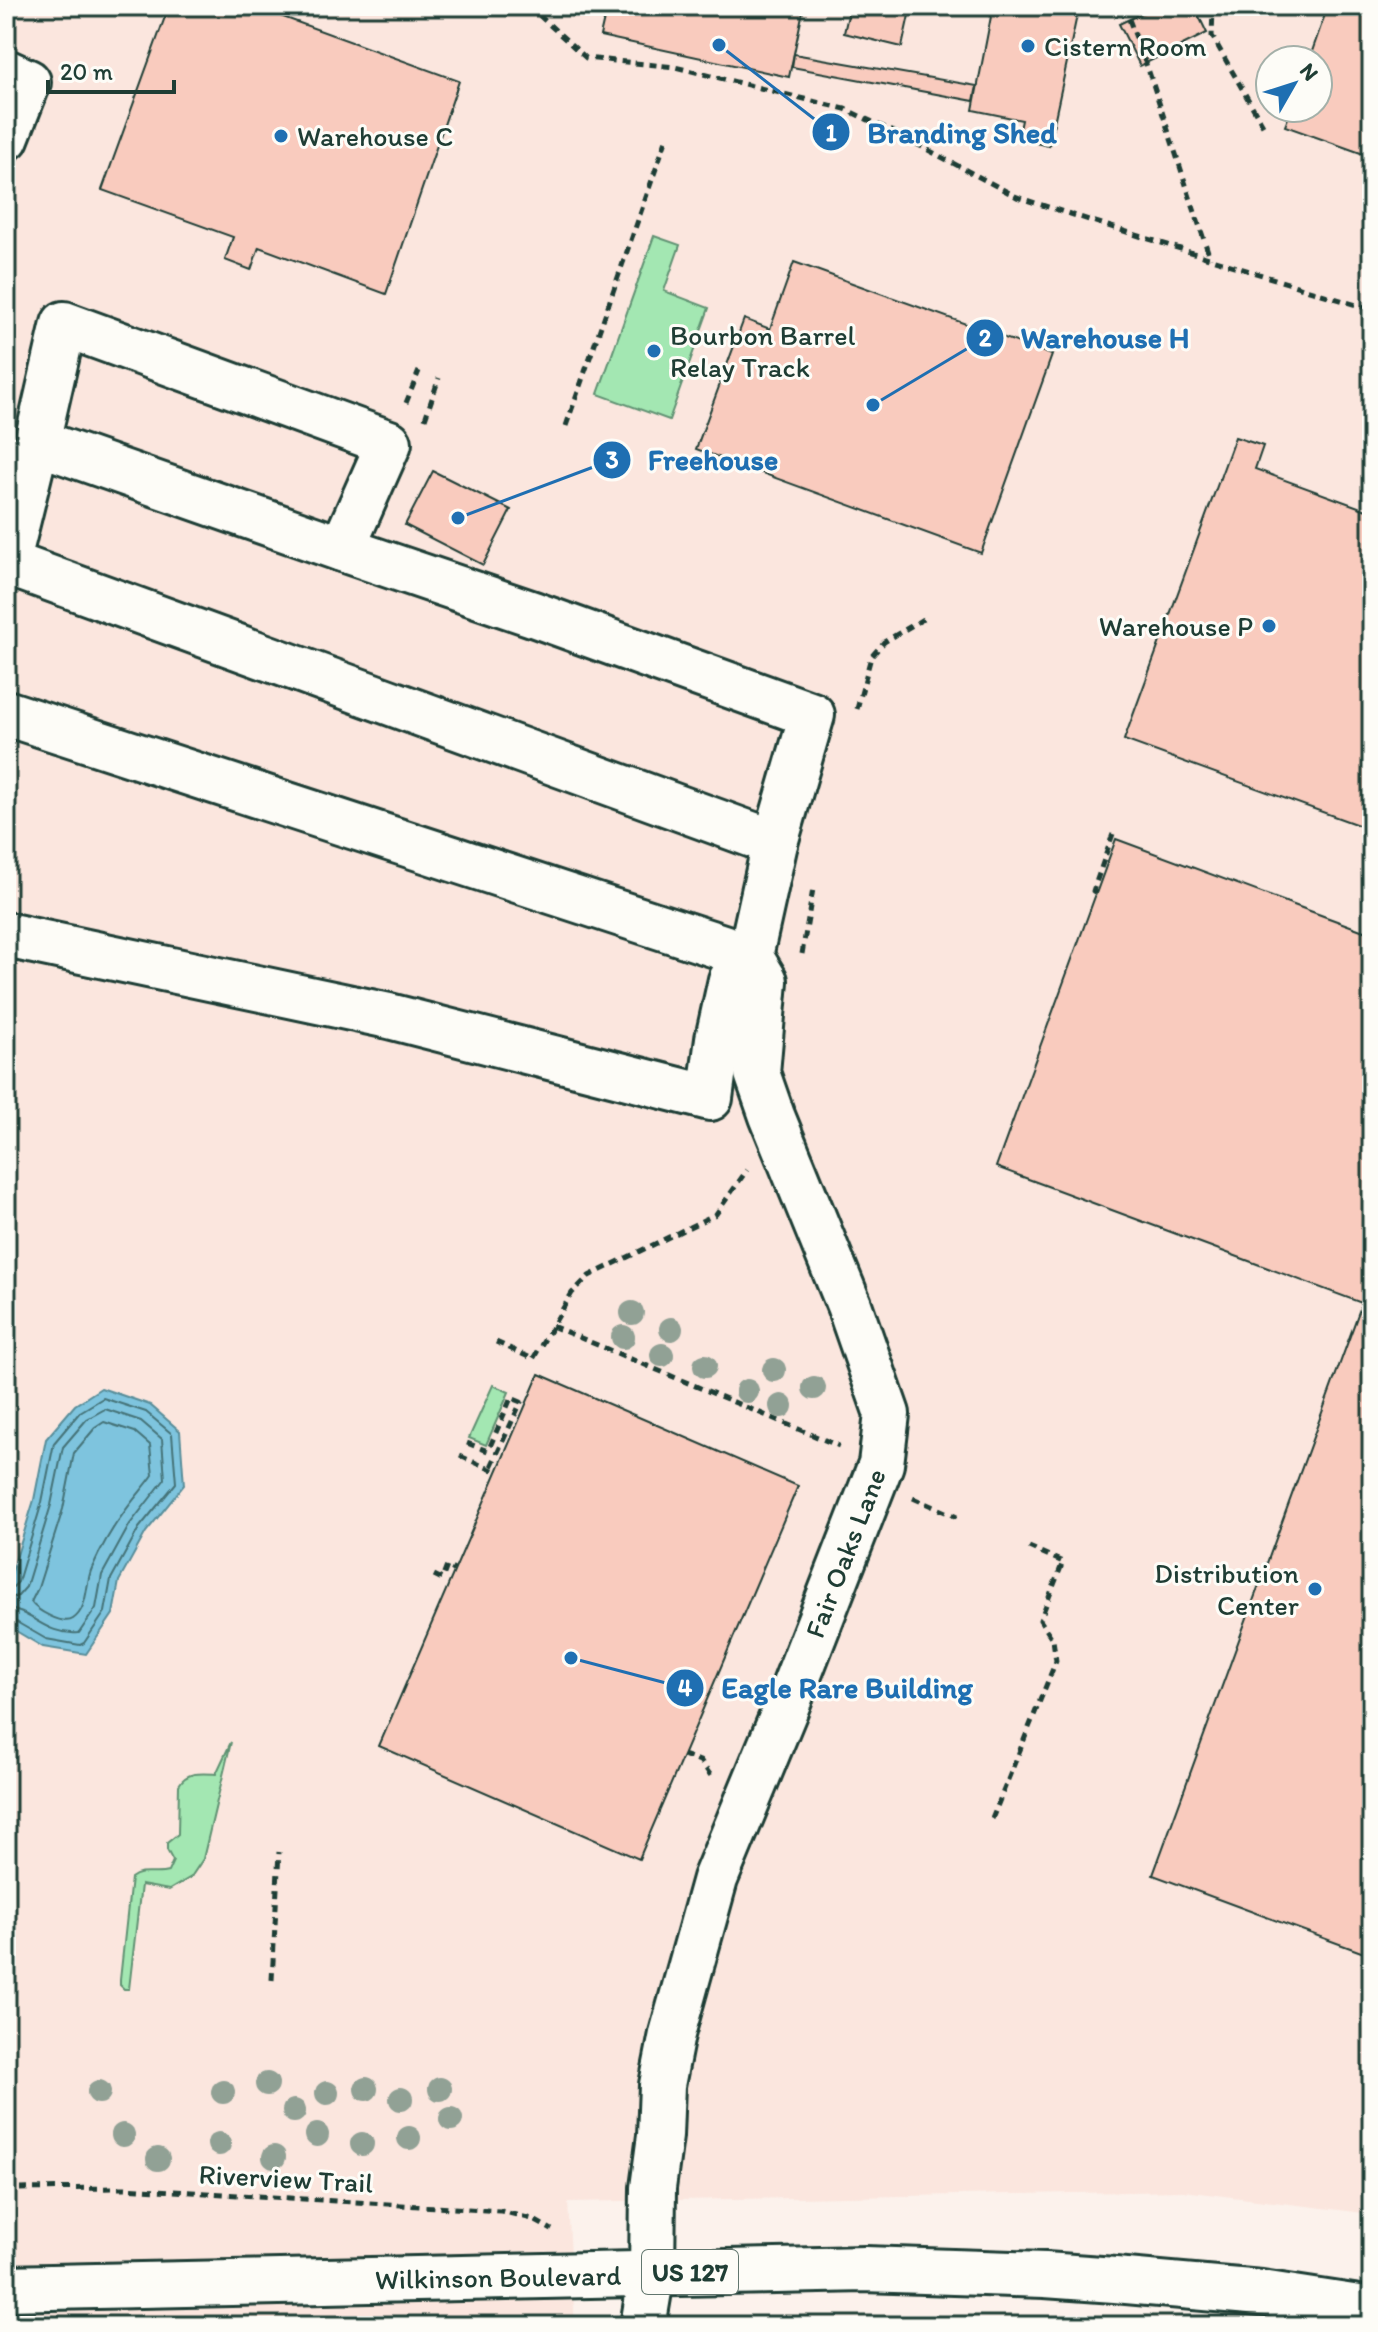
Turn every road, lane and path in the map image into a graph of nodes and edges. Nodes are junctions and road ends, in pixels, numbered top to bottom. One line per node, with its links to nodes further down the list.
1 (529, 6): 8 (path)
2 (1124, 6): 8 (path)
3 (1216, 6): 5 (path)
4 (6, 72): 6 (main road)
5 (1264, 127)
6 (6, 138)
7 (666, 140): 10 (path)
8 (1210, 258): 9 (path)
9 (1372, 310)
10 (566, 426)
11 (37, 442): 12 (main road); 12 (main road); 13 (main road)
12 (342, 549): 16 (main road)
13 (7, 566): 16 (main road)
14 (6, 713): 19 (main road)
15 (1114, 831): 17 (path)
16 (775, 843): 19 (main road)
17 (1096, 893)
18 (6, 935): 19 (main road)
19 (750, 956): 25 (main road, Fair Oaks Lane)
20 (572, 1293): 21 (path)
21 (552, 1326): 22 (path); 25 (path)
22 (496, 1342)
23 (467, 1443): 24 (path)
24 (460, 1456)
25 (892, 1479): 26 (path); 35 (main road, Fair Oaks Lane)
26 (957, 1517)
27 (1029, 1547): 30 (path)
28 (454, 1570): 29 (path)
29 (434, 1575)
30 (992, 1819)
31 (279, 1852): 32 (path)
32 (272, 1980)
33 (6, 2189): 34 (path, Riverview Trail)
34 (559, 2234)
35 (652, 2273): 36 (main road, Wilkinson Boulevard / US 127); 37 (main road, Wilkinson Boulevard / US 127); 38 (main road, Fair Oaks Lane)
36 (6, 2288)
37 (1372, 2310)
38 (643, 2326)

